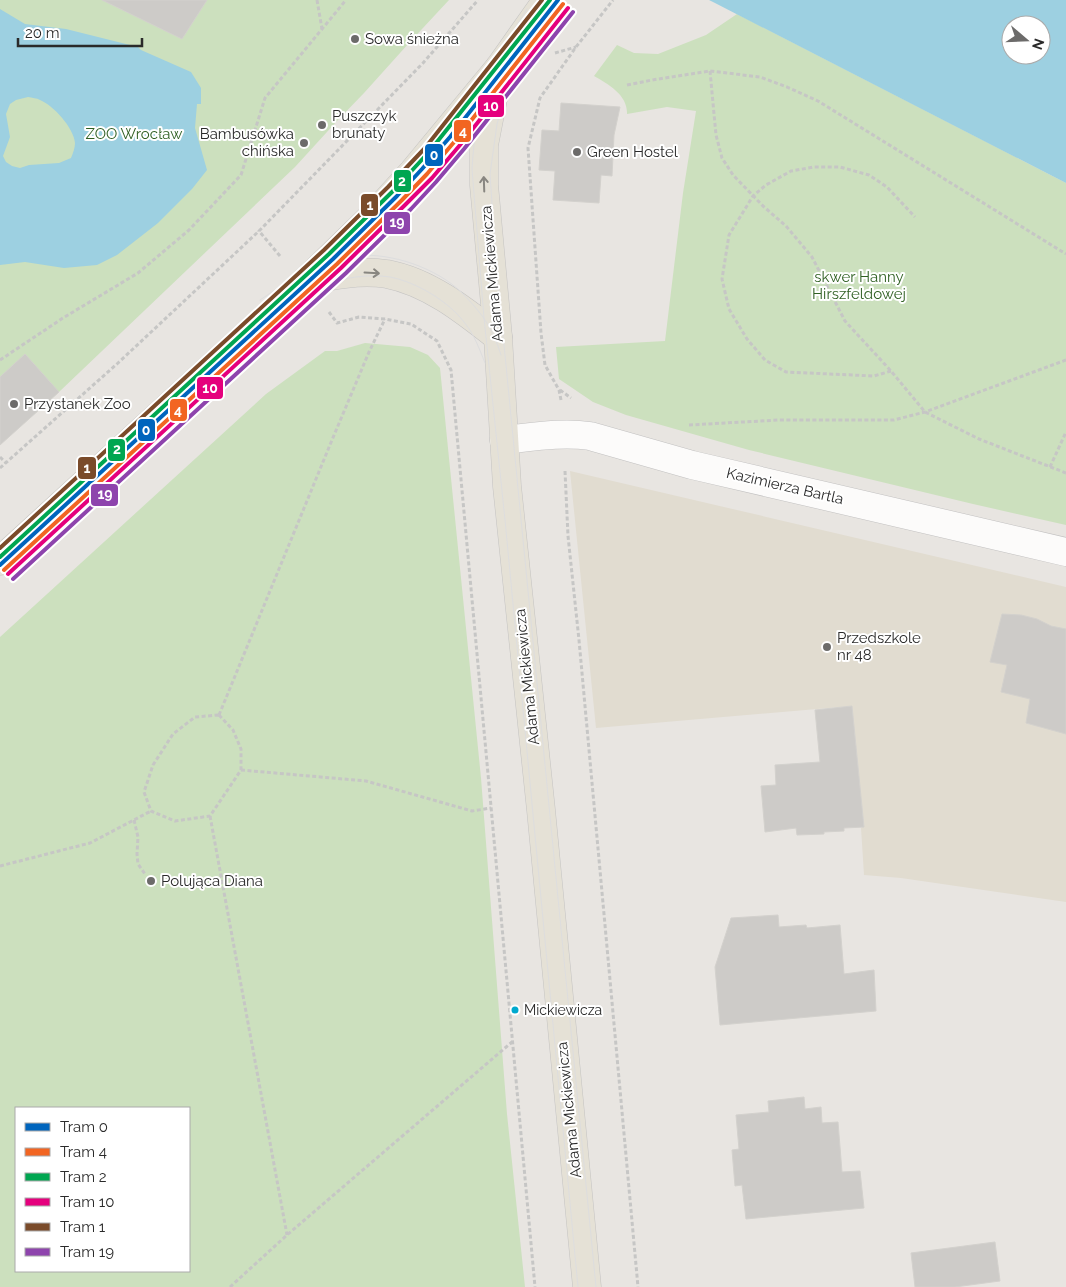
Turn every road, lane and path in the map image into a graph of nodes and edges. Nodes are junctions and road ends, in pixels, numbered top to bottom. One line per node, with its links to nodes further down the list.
1 (317, 0): 6 (path)
2 (346, 0): 6 (path)
3 (478, 0): 12 (path)
4 (547, 0): 7 (main road)
5 (613, 0): 21 (path)
6 (322, 30): 18 (path)
7 (499, 68): 15 (main road); 17 (main road, Adama Mickiewicza, one-way to 7)
8 (710, 71): 9 (path); 10 (path); 14 (path)
9 (626, 85)
10 (753, 196): 11 (path); 20 (path); 20 (path)
11 (915, 217)
12 (259, 231): 13 (path); 29 (path)
13 (267, 240)
14 (1066, 254)
15 (305, 282): 16 (path); 17 (main road, one-way to 17); 35 (main road)
16 (385, 320): 36 (path); 38 (path)
17 (498, 337): 27 (main road, Adama Mickiewicza)
18 (0, 360)
19 (1066, 360): 24 (path)
20 (891, 371): 24 (path)
21 (559, 390): 22 (path); 23 (path)
22 (561, 399)
23 (574, 399)
24 (925, 412): 25 (path); 31 (path)
25 (686, 425)
26 (1066, 432): 31 (path)
27 (504, 440): 34 (street, Kazimierza Bartla); 48 (main road, Adama Mickiewicza)
28 (0, 457): 29 (path)
29 (6, 463): 32 (path)
30 (564, 465): 49 (path)
31 (1050, 467): 33 (path)
32 (0, 468)
33 (1066, 473)
34 (1066, 552)
35 (0, 561)
36 (219, 715): 37 (path); 39 (path)
37 (241, 770): 38 (path); 40 (path)
38 (491, 808): 44 (path)
39 (151, 811): 40 (path); 41 (path)
40 (210, 816): 45 (path)
41 (134, 820): 42 (path); 43 (path)
42 (0, 866)
43 (144, 874)
44 (512, 1042): 45 (path); 47 (path)
45 (287, 1235): 46 (path)
46 (230, 1287)
47 (535, 1287)
48 (587, 1287)
49 (638, 1287)

